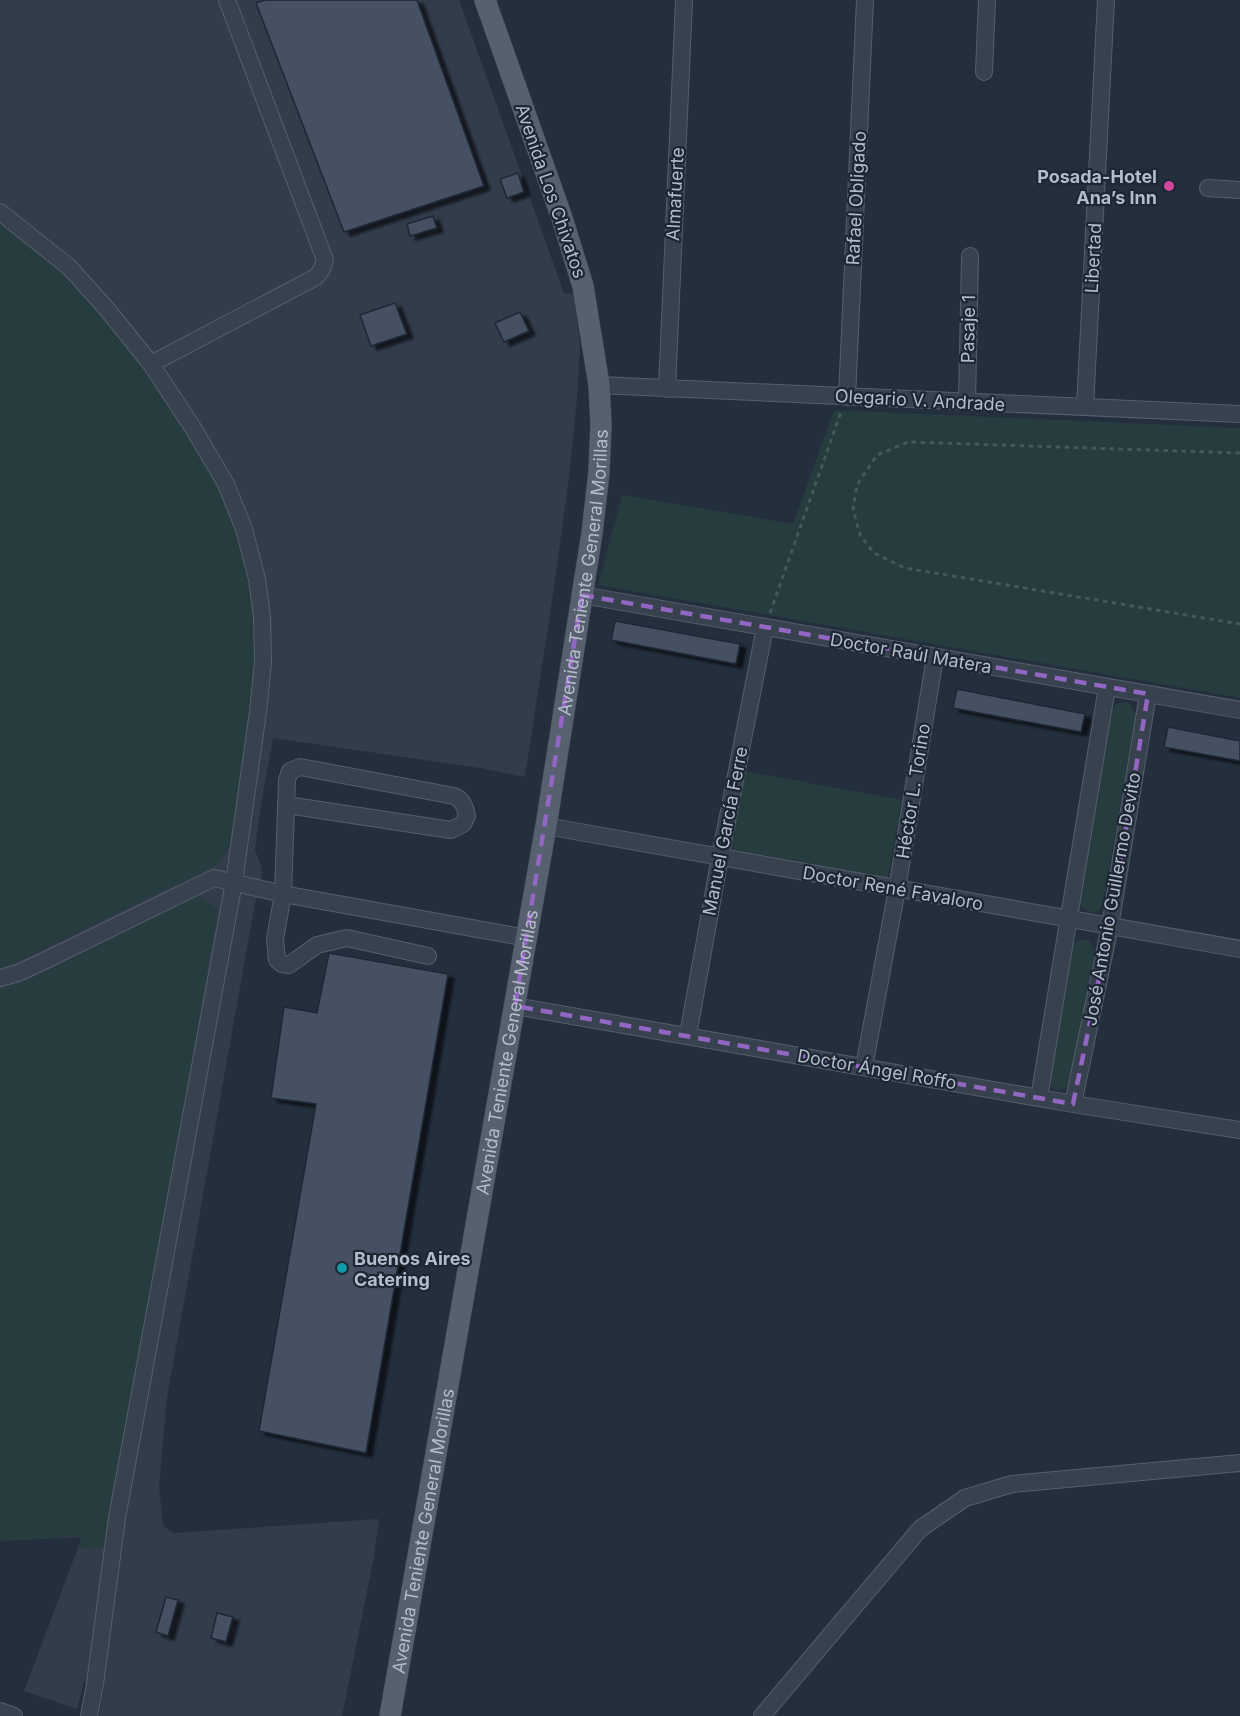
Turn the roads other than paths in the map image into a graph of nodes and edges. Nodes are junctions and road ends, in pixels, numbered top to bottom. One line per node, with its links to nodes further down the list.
1 (228, 0): 12 (street)
2 (484, 0): 13 (main road, Avenida Los Chivatos)
3 (684, 0): 14 (street, Almafuerte)
4 (865, 0): 15 (street, Rafael Obligado)
5 (987, 0): 7 (street)
6 (1106, 0): 17 (street, Libertad)
7 (984, 72)
8 (1208, 188): 9 (street)
9 (1240, 190)
10 (0, 212): 12 (street)
11 (970, 256): 16 (street, Pasaje 1)
12 (151, 364): 28 (street)
13 (599, 385): 14 (street, Olegario V. Andrade); 19 (main road, Avenida Teniente General Morillas)
14 (667, 389): 15 (street, Olegario V. Andrade)
15 (847, 397): 16 (street, Olegario V. Andrade)
16 (967, 402): 17 (street, Olegario V. Andrade)
17 (1085, 407): 18 (street, Olegario V. Andrade)
18 (1240, 414)
19 (582, 595): 20 (street, Doctor Raúl Matera); 26 (main road, Avenida Teniente General Morillas)
20 (765, 627): 21 (street, Doctor Raúl Matera); 27 (street, Manuel García Ferre)
21 (935, 657): 22 (street, Doctor Raúl Matera); 29 (street, Héctor L. Torino)
22 (1107, 687): 23 (street, Doctor Raúl Matera); 31 (street)
23 (1148, 694): 24 (street, Doctor Raúl Matera); 32 (street, José Antonio Guillermo Devito)
24 (1240, 710)
25 (287, 805): 25 (street); 30 (street)
26 (546, 826): 27 (street, Doctor René Favaloro); 33 (main road, Avenida Teniente General Morillas)
27 (720, 857): 29 (street, Doctor René Favaloro); 38 (street, Manuel García Ferre)
28 (234, 882): 30 (street); 36 (street); 46 (street)
29 (897, 889): 31 (street, Doctor René Favaloro); 39 (street, Héctor L. Torino)
30 (284, 894): 33 (street); 35 (street)
31 (1069, 919): 32 (street, Doctor René Favaloro); 40 (street)
32 (1110, 926): 34 (street, Doctor René Favaloro); 41 (street, José Antonio Guillermo Devito)
33 (527, 938): 37 (main road, Avenida Teniente General Morillas)
34 (1240, 950)
35 (428, 956)
36 (0, 978)
37 (515, 1006): 38 (street, Doctor Ángel Roffo); 47 (main road, Avenida Teniente General Morillas)
38 (688, 1035): 39 (street, Doctor Ángel Roffo)
39 (864, 1067): 40 (street, Doctor Ángel Roffo)
40 (1040, 1098): 41 (street, Doctor Ángel Roffo)
41 (1073, 1104): 42 (street, Doctor Ángel Roffo)
42 (1240, 1130)
43 (1240, 1463): 48 (street)
44 (0, 1711): 45 (street)
45 (14, 1716)
46 (89, 1716)
47 (390, 1716)
48 (762, 1716)

